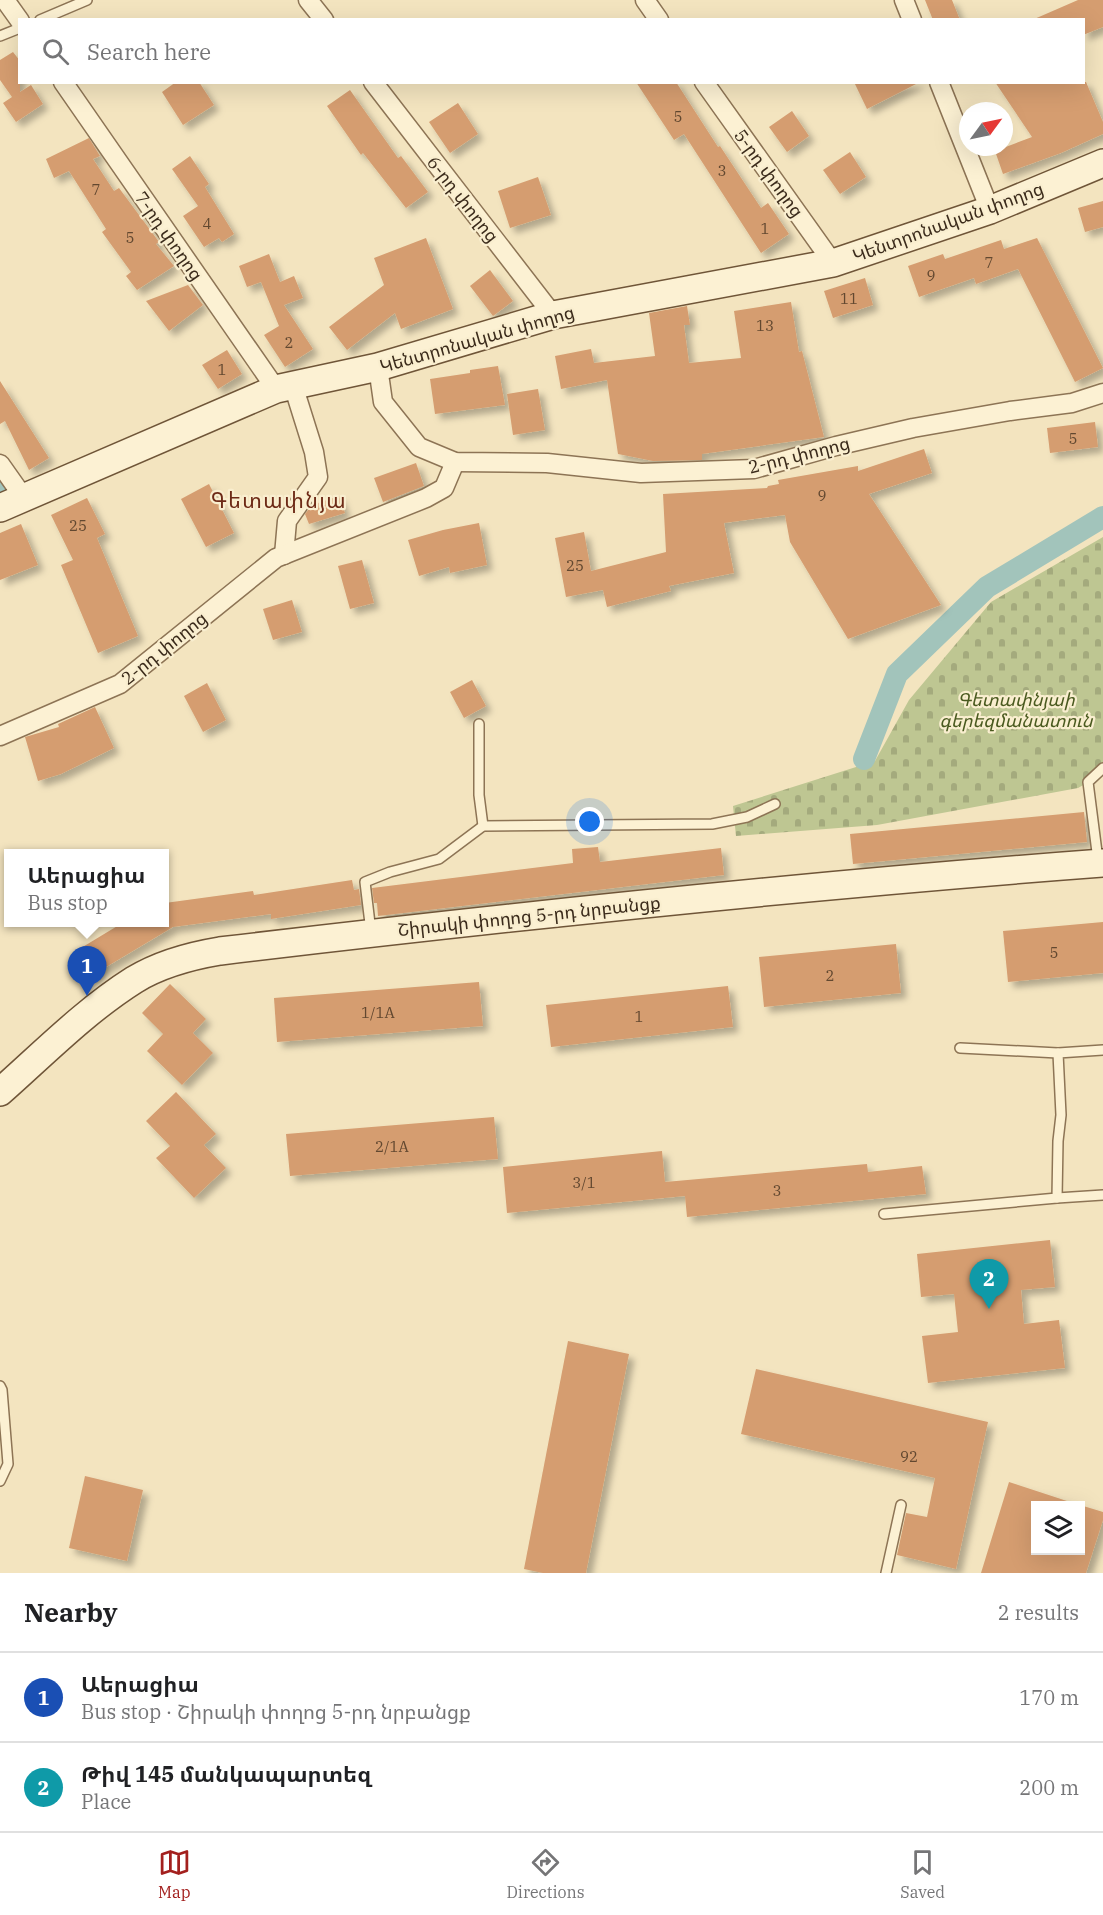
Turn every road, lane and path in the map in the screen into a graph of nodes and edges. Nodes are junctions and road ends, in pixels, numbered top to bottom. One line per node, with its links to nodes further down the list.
1 (5, 0): 6 (street)
2 (87, 0): 7 (lane)
3 (308, 0): 8 (street)
4 (645, 0): 9 (street)
5 (904, 0): 10 (street)
6 (18, 18)
7 (45, 18)
8 (322, 18)
9 (658, 18)
10 (911, 18)
11 (18, 29): 12 (lane)
12 (0, 36)
13 (64, 84): 22 (street, 7-րդ փողոց)
14 (375, 84): 20 (street, 6-րդ փողոց)
15 (705, 84): 19 (street, 5-րդ փողոց)
16 (940, 84): 18 (street)
17 (1103, 164): 18 (street, Կենտրոնական փողոց)
18 (990, 210): 19 (street, Կենտրոնական փողոց)
19 (833, 263): 20 (street, Կենտրոնական փողոց)
20 (553, 315): 21 (street, Կենտրոնական փողոց)
21 (378, 368): 22 (street, Կենտրոնական փողոց); 24 (street, 2-րդ փողոց)
22 (285, 387): 26 (street, Կենտրոնական փողոց); 27 (street)
23 (1103, 393): 24 (street, 2-րդ փողոց)
24 (455, 462): 27 (street, 2-րդ փողոց)
25 (0, 464): 26 (street)
26 (12, 503)
27 (284, 555): 29 (street, 2-րդ փողոց)
28 (480, 723): 32 (lane)
29 (0, 736)
30 (1103, 768): 33 (lane)
31 (775, 804): 32 (lane)
32 (483, 826): 34 (lane)
33 (1101, 863): 34 (street, Շիրակի փողոց 5-րդ նրբանցք)
34 (371, 934): 38 (street, Շիրակի փողոց 5-րդ նրբանցք)
35 (960, 1048): 37 (lane)
36 (1103, 1050): 37 (lane)
37 (1058, 1053): 40 (lane)
38 (0, 1092)
39 (1103, 1196): 40 (lane)
40 (1057, 1198): 41 (lane)
41 (884, 1214)
42 (0, 1386): 43 (lane)
43 (0, 1481)
44 (901, 1505): 45 (lane)
45 (886, 1573)

